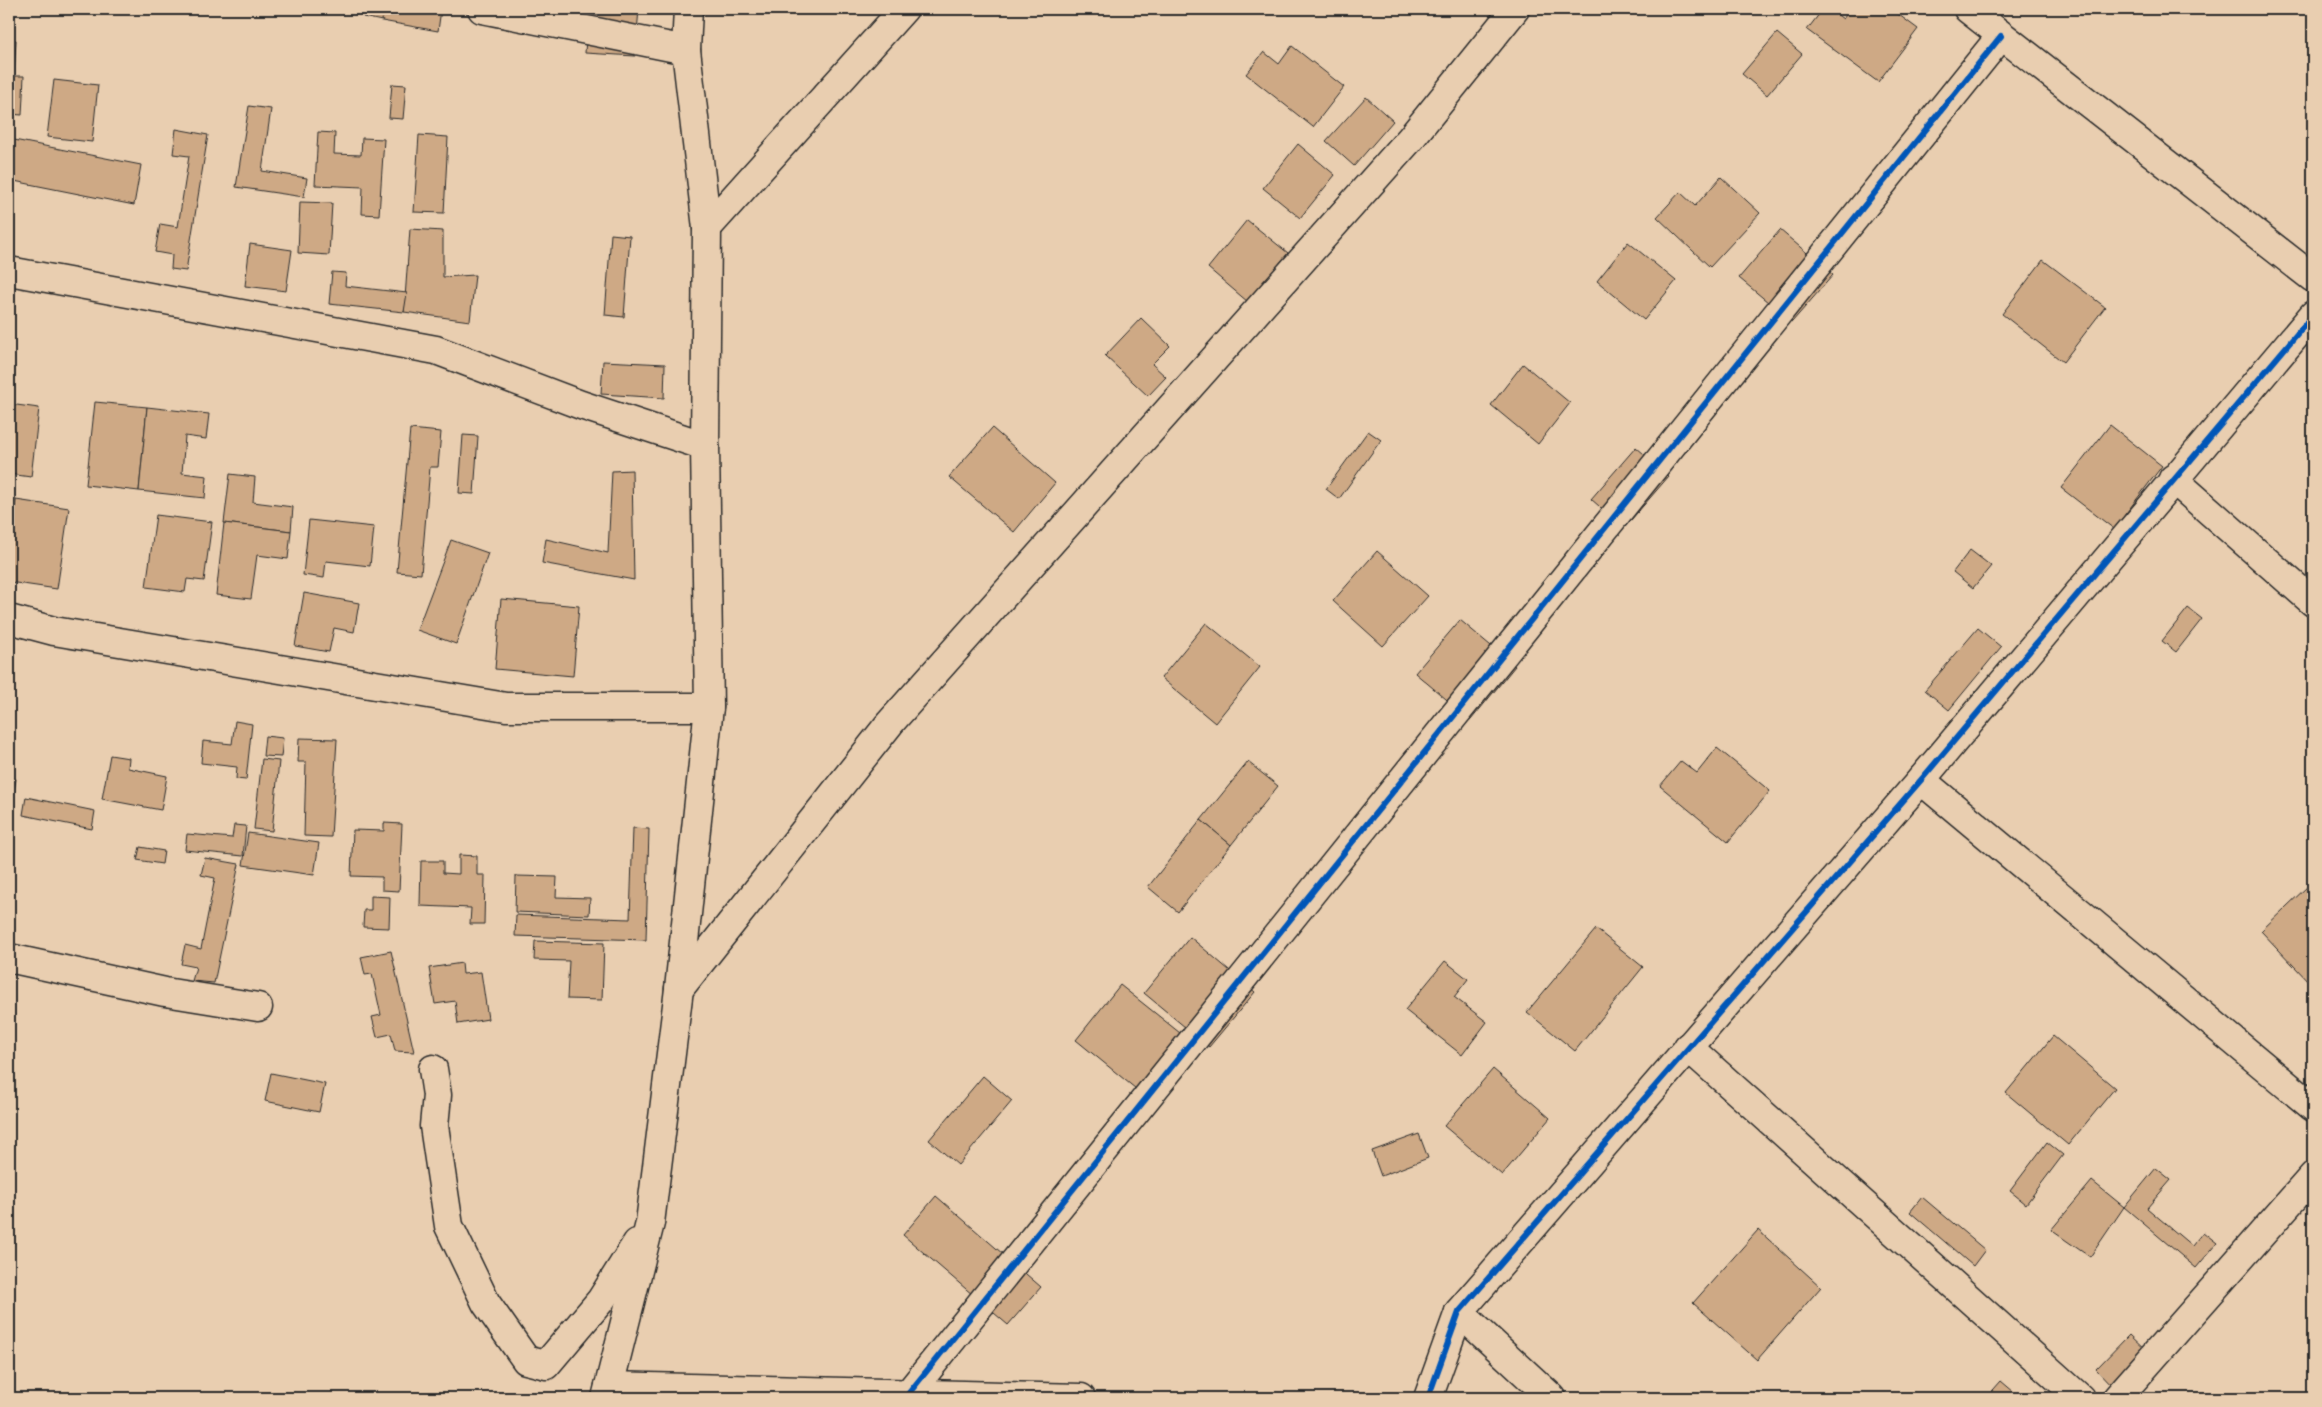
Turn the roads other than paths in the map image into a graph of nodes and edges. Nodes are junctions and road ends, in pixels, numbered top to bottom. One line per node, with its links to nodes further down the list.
1 (482, 9): 7 (street)
2 (688, 9): 7 (street)
3 (904, 9): 8 (street)
4 (1515, 9): 19 (street)
5 (1968, 9): 6 (street)
6 (2001, 36): 10 (street); 28 (street)
7 (686, 50): 8 (street)
8 (707, 228): 12 (street)
9 (9, 271): 12 (street)
10 (2313, 278)
11 (2313, 315): 13 (street)
12 (705, 446): 16 (street)
13 (2173, 479): 14 (street); 17 (street)
14 (2313, 602)
15 (9, 619): 16 (street)
16 (709, 707): 19 (street)
17 (1921, 780): 21 (street); 23 (street)
18 (9, 958): 20 (street)
19 (679, 990): 25 (street)
20 (258, 1007)
21 (1688, 1047): 26 (street); 33 (street)
22 (432, 1069): 25 (street)
23 (2313, 1107)
24 (2313, 1176): 34 (street)
25 (650, 1222): 27 (street)
26 (1459, 1312): 31 (street); 32 (street)
27 (607, 1392): 29 (street)
28 (908, 1393): 29 (street); 30 (street)
29 (772, 1394)
30 (1081, 1398)
31 (1428, 1398)
32 (1552, 1398)
33 (2080, 1398)
34 (2118, 1398)

